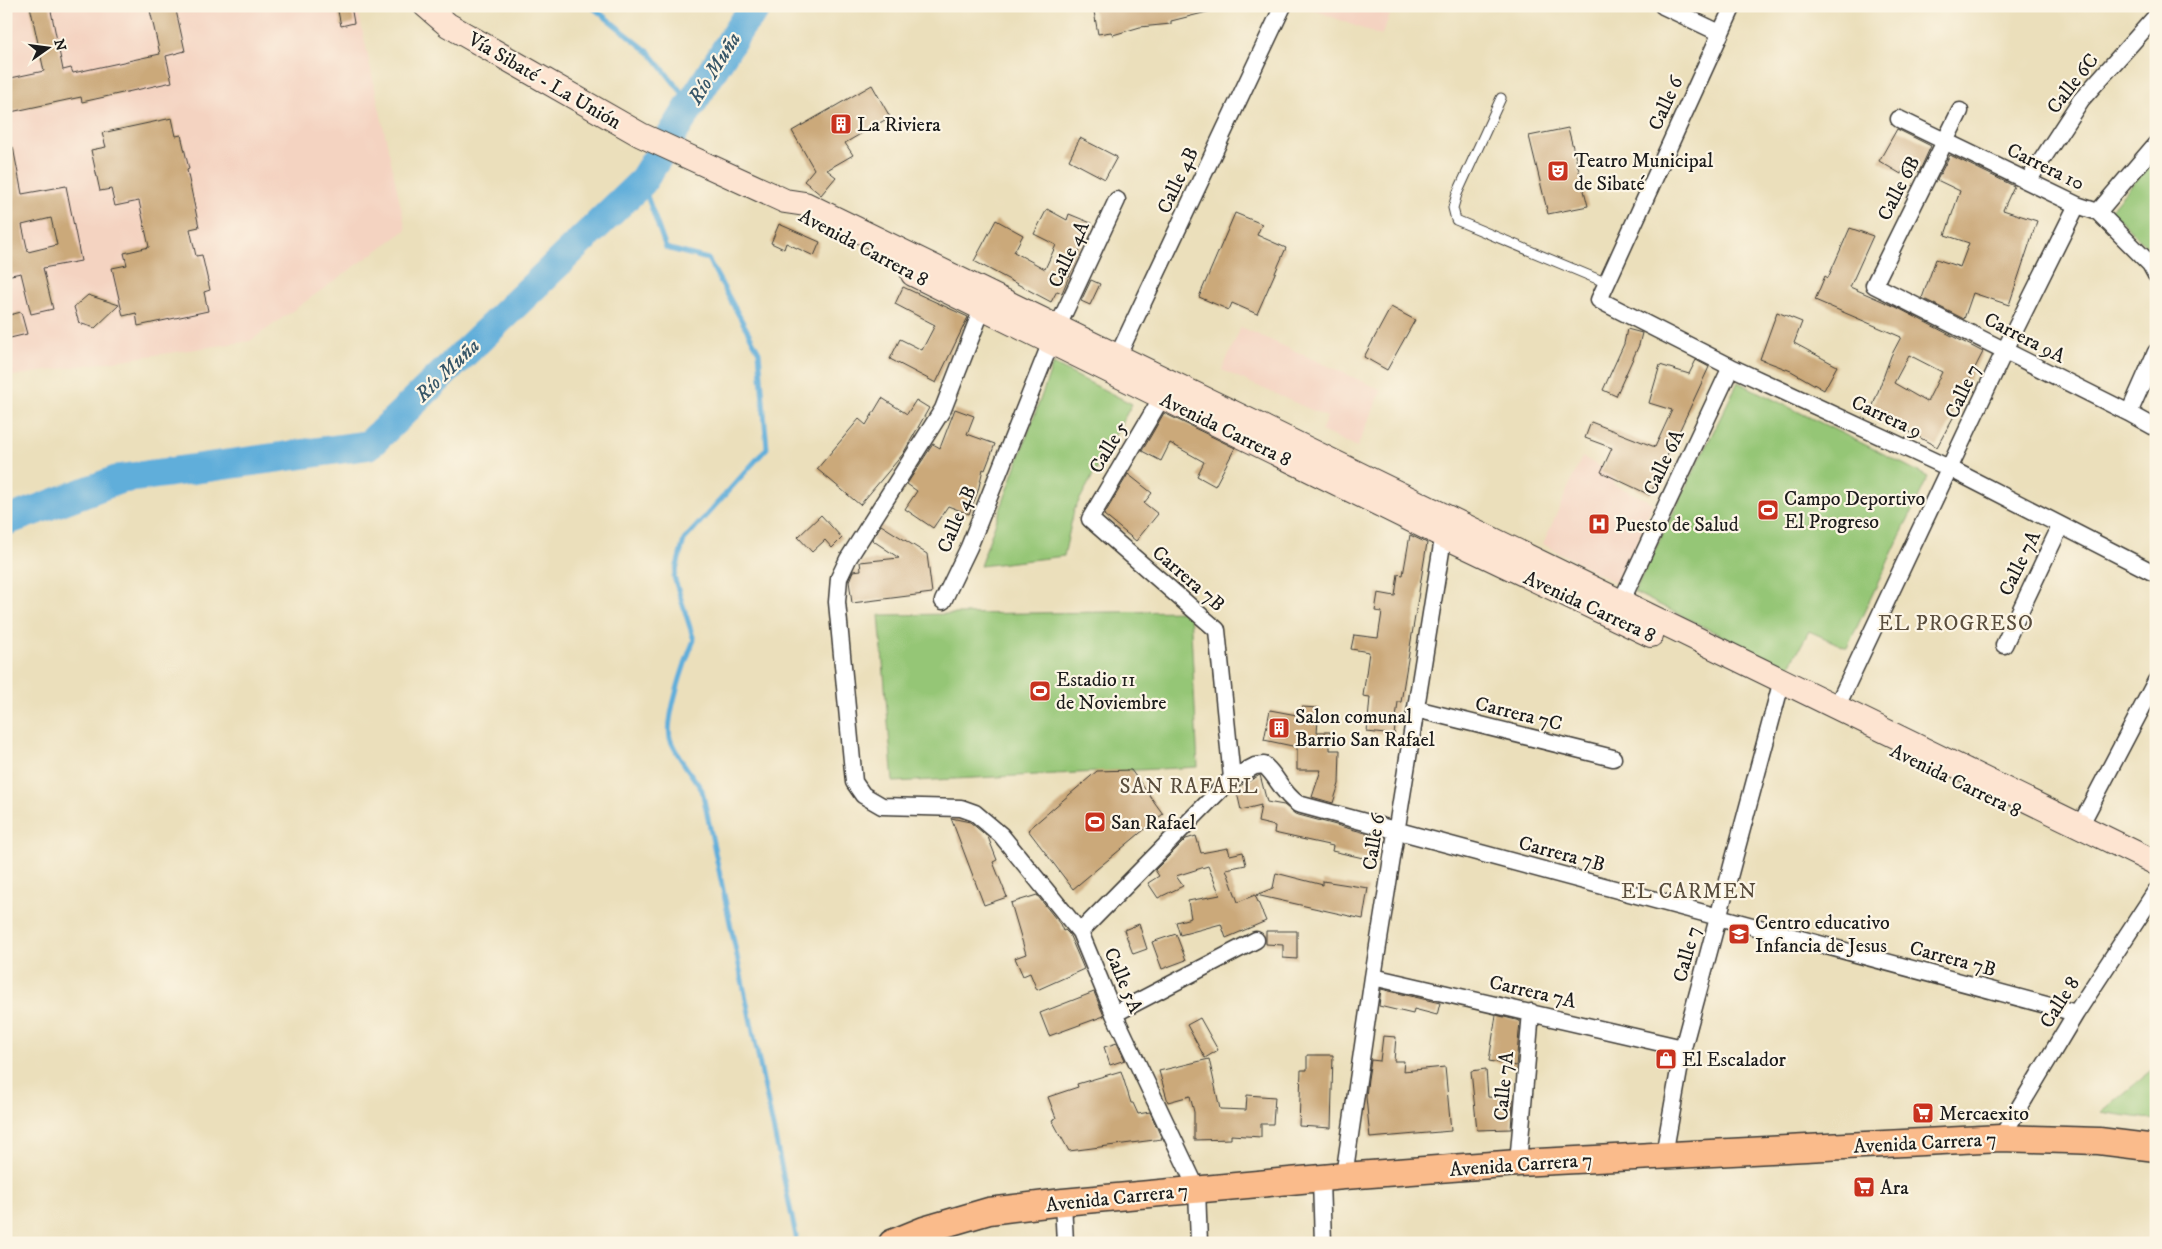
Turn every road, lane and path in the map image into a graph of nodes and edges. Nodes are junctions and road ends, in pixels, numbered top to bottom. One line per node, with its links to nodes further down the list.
1 (426, 6): 14 (street, Vía Sibaté - La Unión)
2 (1282, 6): 25 (street, Calle 4B)
3 (1663, 6): 6 (street)
4 (1732, 6): 6 (street, Calle 6)
5 (2156, 16): 12 (street, Calle 6C)
6 (1720, 33): 18 (street, Calle 6)
7 (1501, 98): 18 (lane)
8 (1960, 111): 10 (street, Calle 6B)
9 (1899, 119): 10 (street, Carrera 10)
10 (1946, 141): 12 (street, Carrera 10); 19 (street, Calle 6B)
11 (2156, 144): 16 (street)
12 (2028, 181): 15 (street, Carrera 10)
13 (1117, 200): 22 (street, Calle 4A)
14 (784, 201): 21 (street, Avenida Carrera 8); 22 (street, Avenida Carrera 8)
15 (2077, 205): 16 (street, Carrera 10); 23 (street, Calle 7)
16 (2098, 212): 17 (street, Carrera 10)
17 (2154, 267)
18 (1607, 283): 20 (street, Calle 6)
19 (1874, 285): 23 (street, Carrera 9A)
20 (1599, 300): 26 (street, Carrera 9)
21 (982, 309): 22 (street, Avenida Carrera 8); 50 (street, Calle 5A)
22 (1055, 334): 25 (street, Avenida Carrera 8); 35 (street, Calle 4B)
23 (2005, 350): 28 (street, Carrera 9A); 30 (street, Calle 7)
24 (2156, 352): 28 (street)
25 (1114, 363): 27 (street, Avenida Carrera 8); 32 (street, Avenida Carrera 8)
26 (1731, 367): 30 (street, Carrera 9); 36 (street, Calle 6A)
27 (1162, 397): 31 (street, Calle 5); 32 (street, Avenida Carrera 8)
28 (2129, 412): 29 (street, Carrera 9A)
29 (2156, 428)
30 (1949, 468): 33 (street, Carrera 9); 40 (street, Calle 7)
31 (1090, 519): 43 (street, Carrera 7B)
32 (1445, 526): 36 (street, Avenida Carrera 8); 39 (street, Avenida Carrera 8); 41 (street, Calle 6)
33 (2060, 527): 34 (street, Carrera 9); 37 (street, Calle 7A)
34 (2156, 574)
35 (942, 601)
36 (1621, 602): 39 (street, Avenida Carrera 8)
37 (2004, 645)
38 (2156, 681): 44 (street)
39 (1780, 687): 40 (street, Avenida Carrera 8); 47 (street, Avenida Carrera 8); 49 (street, Calle 7)
40 (1837, 706): 44 (street, Avenida Carrera 8)
41 (1416, 709): 42 (street, Carrera 7C); 45 (street, Calle 6)
42 (1613, 758)
43 (1232, 778): 45 (street, Carrera 7B); 50 (street)
44 (2081, 824): 46 (street, Avenida Carrera 8)
45 (1397, 829): 49 (street, Carrera 7B); 52 (street, Calle 6)
46 (2156, 863)
47 (2156, 877)
48 (2156, 891): 54 (street, Calle 8)
49 (1718, 917): 54 (street, Carrera 7B); 56 (street, Calle 7)
50 (1080, 932): 55 (street, Calle 5A)
51 (1256, 940): 55 (street)
52 (1372, 977): 53 (street, Carrera 7A); 61 (street, Calle 6)
53 (1530, 1012): 56 (street, Carrera 7A); 60 (street, Calle 7A)
54 (2076, 1013): 57 (street, Calle 8)
55 (1114, 1014): 62 (street, Calle 5A)
56 (1683, 1048): 59 (street, Calle 7)
57 (2001, 1138): 58 (main road, Avenida Carrera 7); 59 (main road, Avenida Carrera 7)
58 (2156, 1148)
59 (1664, 1155): 60 (main road, Avenida Carrera 7)
60 (1518, 1163): 61 (main road, Avenida Carrera 7)
61 (1332, 1178): 62 (main road, Avenida Carrera 7); 68 (street, Calle 6)
62 (1197, 1189): 63 (main road, Avenida Carrera 7); 67 (street)
63 (1063, 1202): 64 (main road, Avenida Carrera 7); 66 (street)
64 (925, 1236): 65 (main road, Avenida Carrera 7)
65 (892, 1243)
66 (1065, 1243)
67 (1199, 1243)
68 (1323, 1243)

